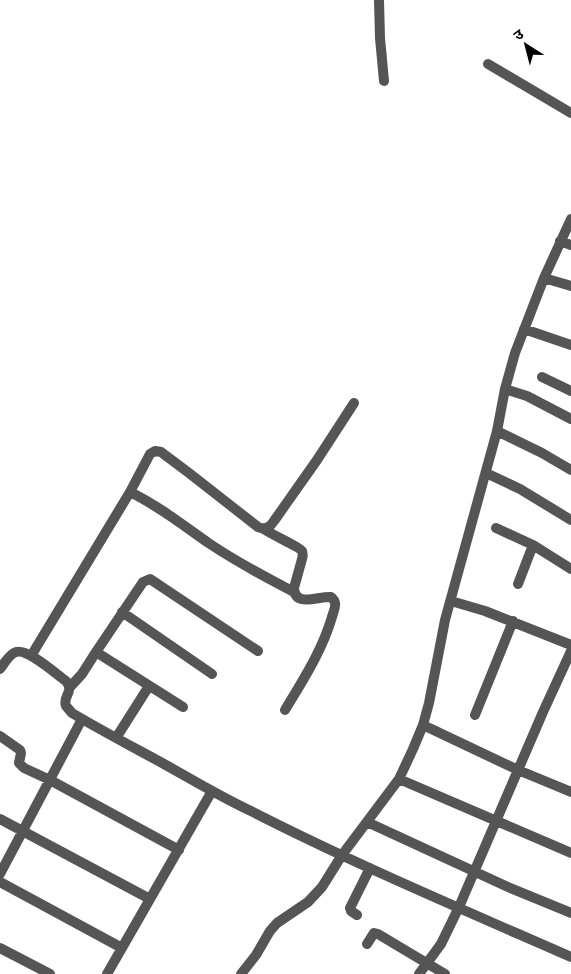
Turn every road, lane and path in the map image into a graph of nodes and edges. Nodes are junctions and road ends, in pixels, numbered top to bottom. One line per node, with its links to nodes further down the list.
1 (379, 0): 3 (street)
2 (488, 64): 4 (street)
3 (384, 81)
4 (571, 113)
5 (571, 219): 6 (street)
6 (560, 241): 7 (street); 8 (street)
7 (571, 245)
8 (544, 278): 9 (street); 10 (street)
9 (571, 286)
10 (524, 329): 11 (street); 13 (street)
11 (571, 345)
12 (542, 377): 14 (street)
13 (506, 389): 16 (street); 17 (street)
14 (571, 391)
15 (354, 403): 23 (street)
16 (571, 419)
17 (497, 431): 18 (street); 19 (street)
18 (571, 470)
19 (486, 473): 21 (street); 28 (street)
20 (130, 492): 23 (street); 27 (street); 35 (street)
21 (571, 520)
22 (496, 528): 24 (street)
23 (264, 529): 27 (street)
24 (533, 546): 25 (street); 26 (street)
25 (571, 569)
26 (518, 584)
27 (294, 592): 42 (street)
28 (451, 601): 30 (street); 45 (street)
29 (122, 612): 32 (street); 33 (street); 38 (street)
30 (513, 621): 31 (street); 43 (street)
31 (571, 645)
32 (258, 651)
33 (96, 652): 39 (street); 40 (street)
34 (571, 652): 37 (street)
35 (31, 656): 36 (street); 40 (street)
36 (0, 669)
37 (567, 669): 48 (street)
38 (212, 674)
39 (149, 686): 41 (street); 47 (street)
40 (70, 687): 44 (street)
41 (183, 707)
42 (284, 710)
43 (475, 715)
44 (82, 719): 47 (street); 50 (street)
45 (423, 725): 48 (street); 49 (street)
46 (0, 736): 50 (street)
47 (116, 738): 51 (street)
48 (518, 770): 52 (street); 54 (street)
49 (399, 779): 54 (street); 55 (street)
50 (50, 780): 56 (street); 57 (street)
51 (212, 791): 57 (street); 59 (street)
52 (571, 792)
53 (0, 819): 56 (street)
54 (496, 821): 58 (street); 61 (street)
55 (367, 822): 59 (street); 61 (street)
56 (24, 831): 62 (street); 64 (street)
57 (179, 850): 64 (street)
58 (571, 853)
59 (342, 855): 60 (street); 75 (street)
60 (370, 868): 65 (street); 67 (street)
61 (474, 872): 65 (street); 66 (street)
62 (0, 874)
63 (0, 882): 70 (street)
64 (150, 900): 70 (street)
65 (459, 907): 71 (street); 72 (street)
66 (571, 913)
67 (358, 915)
68 (367, 944): 72 (street)
69 (0, 948): 73 (street)
70 (122, 948): 74 (street)
71 (571, 958)
72 (427, 964): 76 (street); 77 (street)
73 (50, 974)
74 (107, 974)
75 (241, 974)
76 (419, 974)
77 (445, 974)

